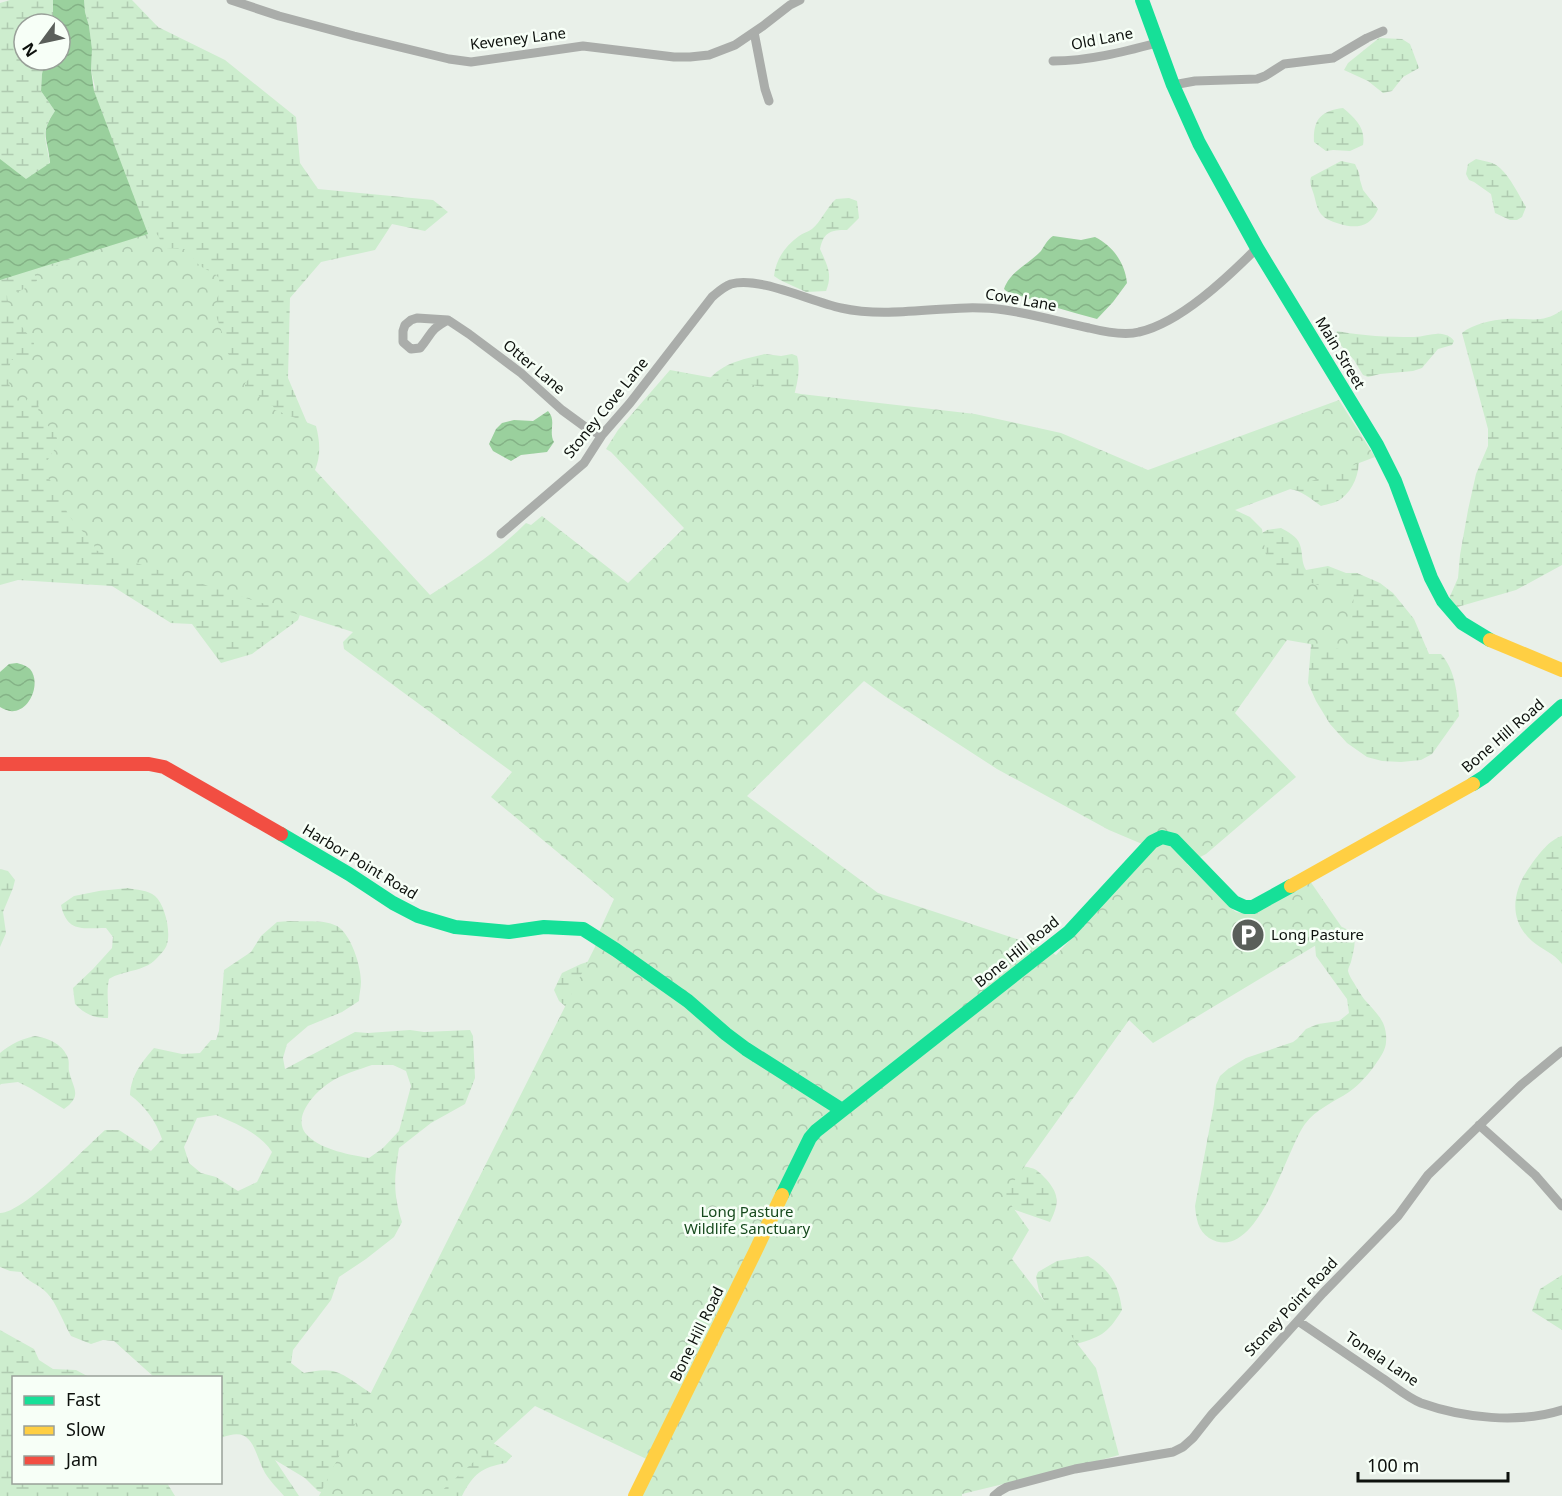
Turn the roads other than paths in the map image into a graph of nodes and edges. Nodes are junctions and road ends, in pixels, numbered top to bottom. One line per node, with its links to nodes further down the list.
1 (231, 0): 5 (street, Keveney Lane)
2 (800, 0): 5 (street, Keveney Lane)
3 (1142, 0): 6 (street, Main Street)
4 (1383, 31): 8 (street)
5 (754, 32): 9 (street)
6 (1157, 43): 7 (street, Old Lane); 8 (street, Main Street)
7 (1053, 61)
8 (1173, 85): 10 (street, Main Street)
9 (769, 101)
10 (1257, 248): 11 (street, Cove Lane); 15 (street, Main Street)
11 (720, 290): 13 (street, Stoney Cove Lane)
12 (448, 320): 12 (street, Otter Lane); 13 (street, Otter Lane)
13 (602, 435): 14 (street, Stoney Cove Lane)
14 (501, 534)
15 (1562, 670)
16 (1562, 706): 19 (street, Bone Hill Road)
17 (2, 765): 19 (street, Harbor Point Road)
18 (1562, 1051): 20 (street, Stoney Point Road)
19 (842, 1110): 24 (street, Bone Hill Road)
20 (1479, 1125): 21 (street); 22 (street, Stoney Point Road)
21 (1562, 1206)
22 (1298, 1321): 23 (street, Tonela Lane); 25 (street, Stoney Point Road)
23 (1562, 1410)
24 (635, 1496)
25 (994, 1496)

